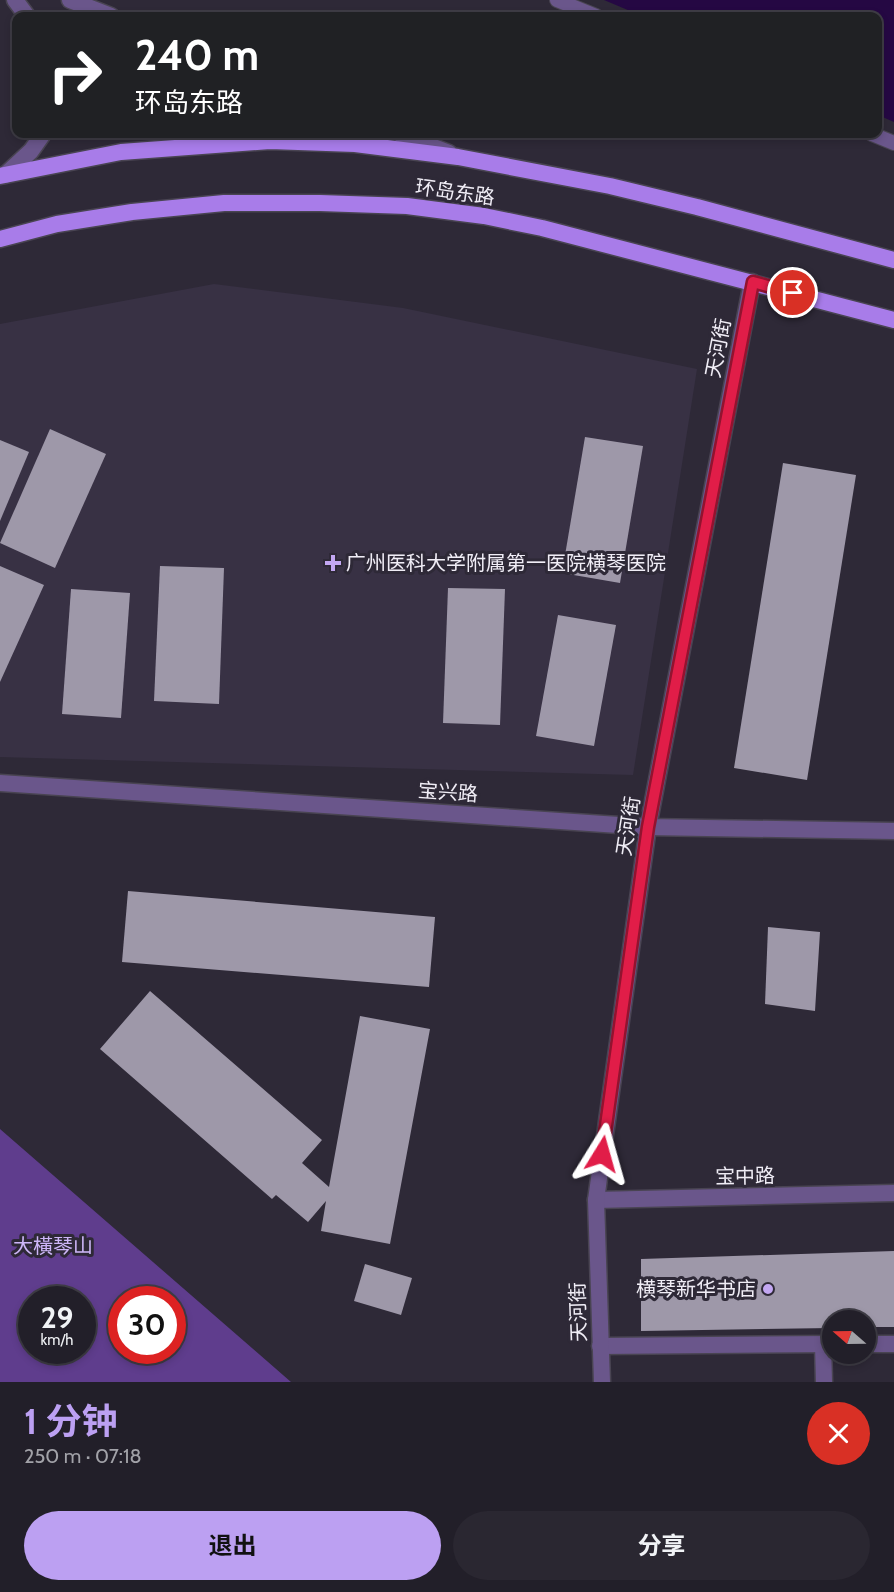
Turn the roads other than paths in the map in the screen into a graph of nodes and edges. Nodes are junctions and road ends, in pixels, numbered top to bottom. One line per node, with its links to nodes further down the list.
1 (70, 0): 3 (street)
2 (557, 0): 4 (lane)
3 (101, 12)
4 (586, 12)
5 (40, 138): 8 (street)
6 (410, 138): 7 (street)
7 (458, 157): 8 (main road, 环岛东路); 10 (main road, 环岛东路)
8 (2, 175)
9 (0, 238): 11 (main road, 环岛东路)
10 (894, 260)
11 (753, 282): 12 (main road, 环岛东路); 14 (street, 天河街)
12 (894, 320)
13 (0, 783): 14 (street, 宝兴路)
14 (648, 827): 15 (street, 宝兴路); 17 (street, 天河街)
15 (894, 831)
16 (894, 1193): 17 (street, 宝中路)
17 (596, 1200): 21 (street, 天河街)
18 (822, 1344): 21 (street)
19 (876, 1344): 20 (street)
20 (894, 1344)
21 (600, 1346): 23 (street, 天河街)
22 (826, 1364): 24 (street)
23 (602, 1382)
24 (824, 1382)

